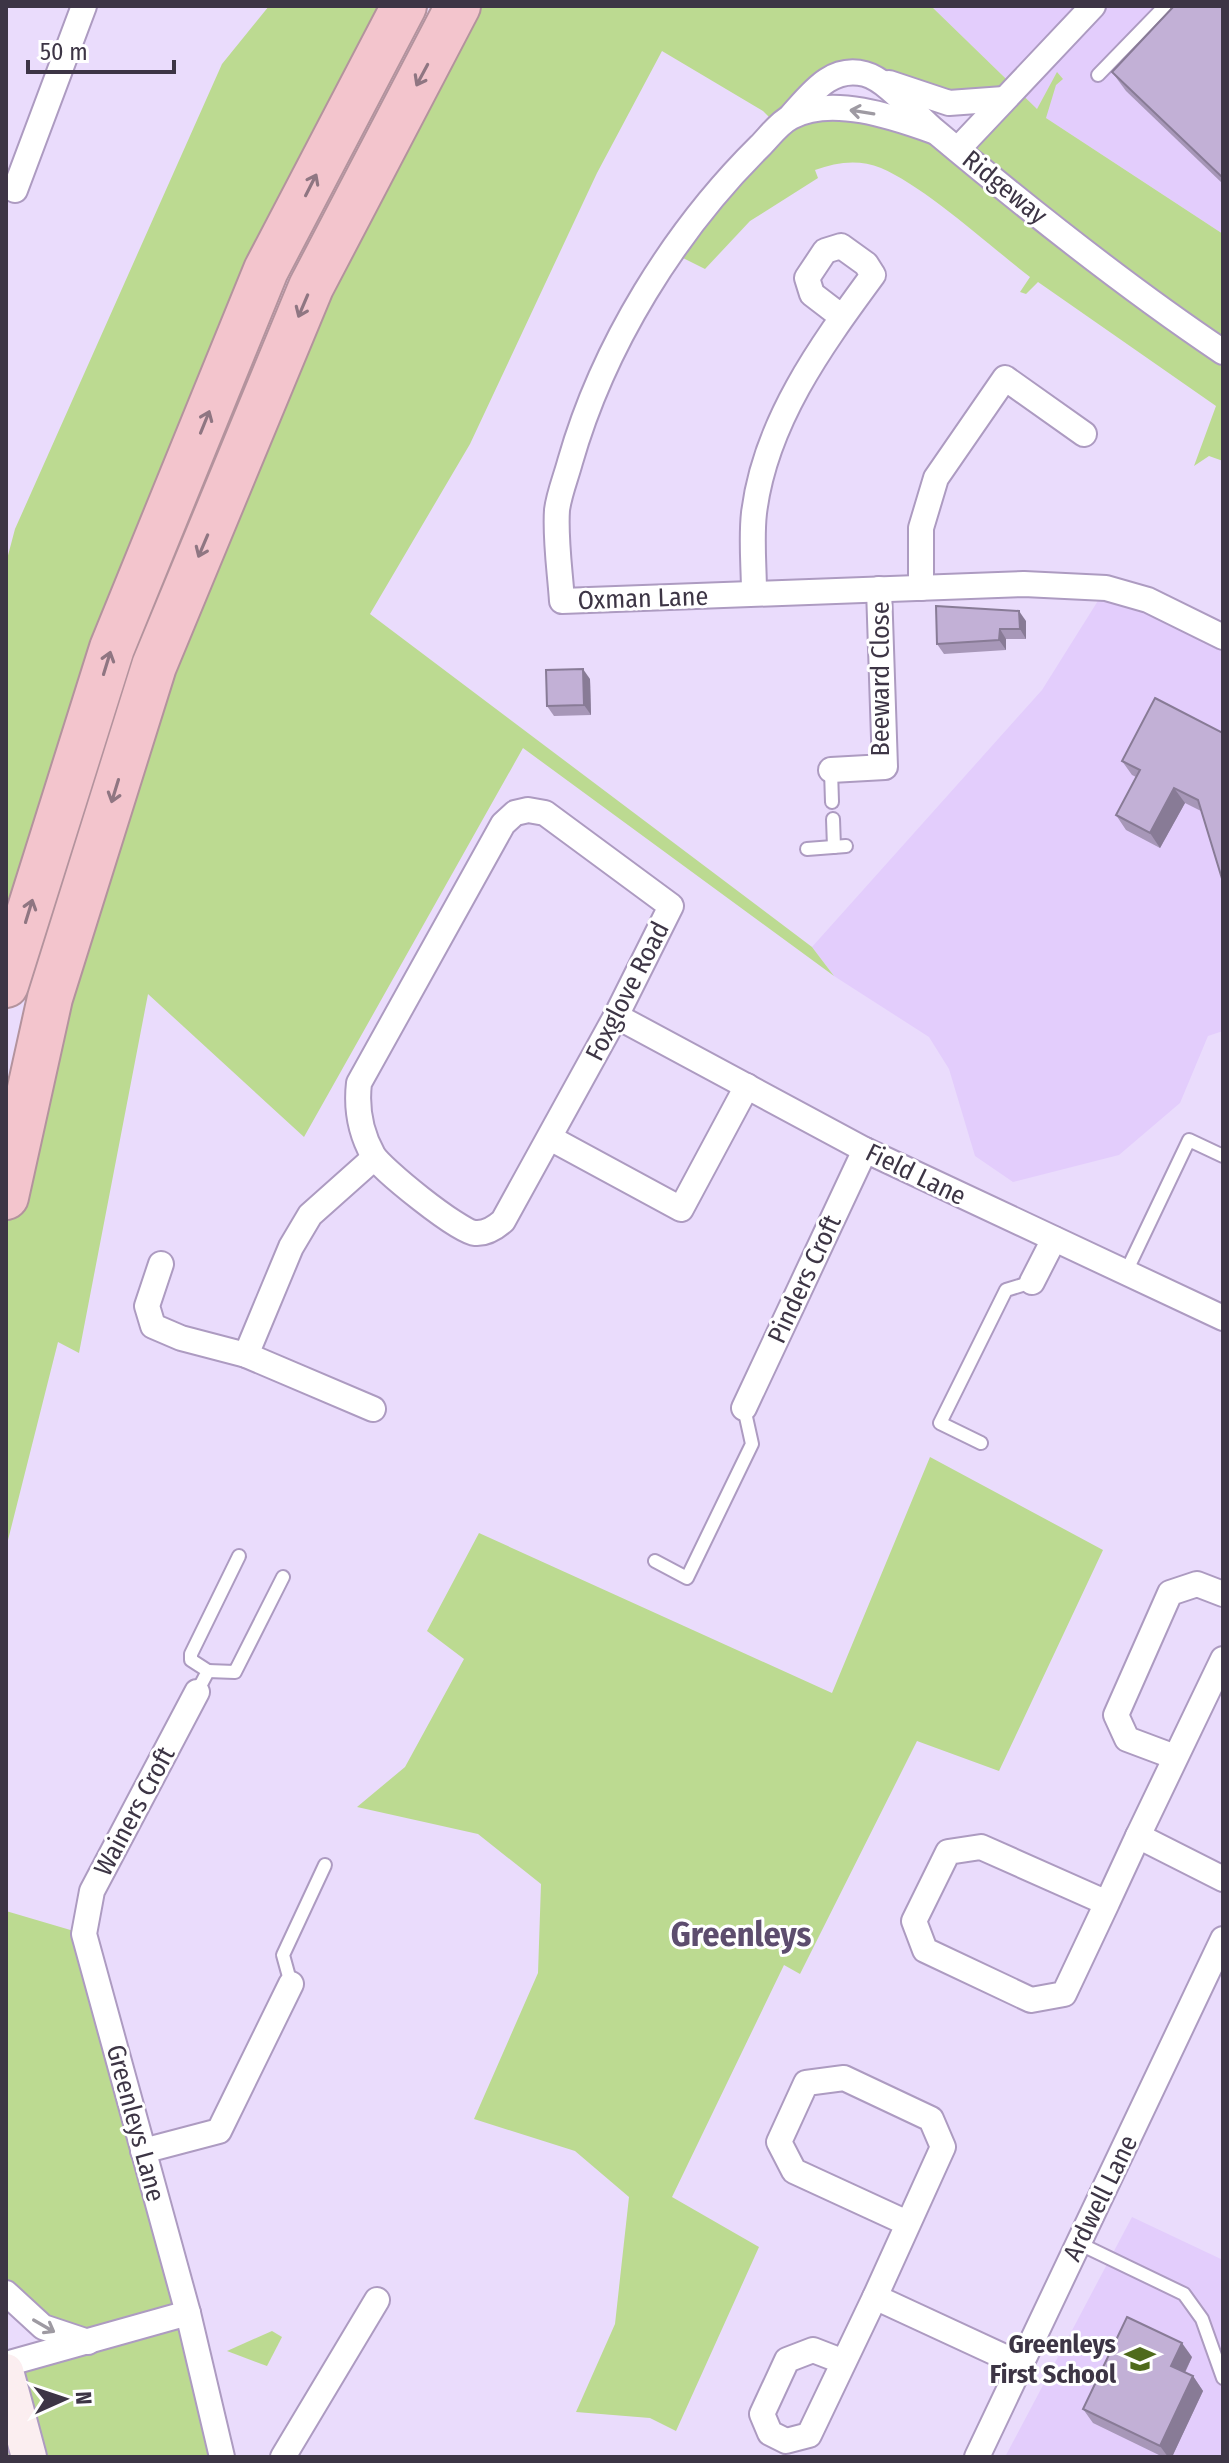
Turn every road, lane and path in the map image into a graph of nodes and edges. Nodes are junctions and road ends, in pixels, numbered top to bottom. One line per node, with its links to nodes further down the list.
1 (84, 6): 12 (street)
2 (404, 6): 25 (highway, one-way to 2)
3 (458, 6): 32 (highway, one-way to 32)
4 (1093, 6): 8 (street)
5 (1165, 6): 6 (lane)
6 (1098, 75)
7 (875, 78): 8 (street); 9 (street); 10 (street, Ridgeway)
8 (1004, 99): 11 (street)
9 (790, 117): 10 (street, one-way to 9); 19 (street, Oxman Lane)
10 (933, 131): 11 (street, Ridgeway)
11 (958, 149): 15 (street, Ridgeway)
12 (10, 188): 13 (street)
13 (6, 213)
14 (842, 317): 19 (street)
15 (1223, 352)
16 (1084, 434): 17 (street)
17 (921, 588): 18 (street, Oxman Lane); 20 (street, Oxman Lane)
18 (879, 589): 19 (street, Oxman Lane); 21 (street, Beeward Close)
19 (754, 593)
20 (1223, 637)
21 (831, 770): 22 (lane)
22 (832, 802)
23 (833, 819): 24 (lane)
24 (807, 849)
25 (6, 985)
26 (616, 1016): 27 (street, Field Lane); 28 (street, Foxglove Road); 31 (street, Foxglove Road)
27 (747, 1086): 28 (street); 29 (street, Field Lane)
28 (550, 1138): 31 (street, Foxglove Road)
29 (865, 1150): 33 (street, Field Lane); 39 (street, Pinders Croft)
30 (1223, 1156): 35 (lane)
31 (374, 1158): 38 (street)
32 (6, 1197)
33 (1054, 1239): 35 (street, Field Lane); 36 (street)
34 (161, 1264): 38 (street)
35 (1126, 1272): 37 (street, Field Lane)
36 (1032, 1282): 41 (lane)
37 (1223, 1318)
38 (246, 1355): 40 (street)
39 (744, 1408): 43 (lane)
40 (373, 1409)
41 (981, 1443)
42 (239, 1556): 47 (lane)
43 (655, 1561)
44 (283, 1577): 47 (lane)
45 (1223, 1594): 48 (street)
46 (1223, 1659): 48 (street)
47 (202, 1682): 53 (street, Wainers Croft)
48 (1175, 1757): 49 (street)
49 (1138, 1836): 51 (street); 52 (street)
50 (325, 1865): 56 (lane)
51 (1223, 1879)
52 (1107, 1903): 52 (street)
53 (84, 1934): 57 (street, Greenleys Lane)
54 (1223, 1939): 55 (street, Ardwell Lane)
55 (1216, 1970): 59 (street, Ardwell Lane)
56 (291, 1984): 57 (street)
57 (143, 2151): 63 (street, Greenleys Lane)
58 (907, 2223): 58 (street); 61 (street)
59 (1078, 2243): 67 (street, Ardwell Lane); 69 (lane)
60 (6, 2293): 64 (street, one-way to 64)
61 (875, 2297): 65 (street); 67 (street)
62 (377, 2300): 72 (street)
63 (188, 2313): 64 (street); 71 (street, Greenleys Lane)
64 (92, 2343): 66 (street)
65 (844, 2362)
66 (6, 2364)
67 (1022, 2365): 73 (street, Ardwell Lane)
68 (6, 2371): 70 (street)
69 (1223, 2378)
70 (29, 2457)
71 (222, 2457)
72 (283, 2457)
73 (977, 2457)

